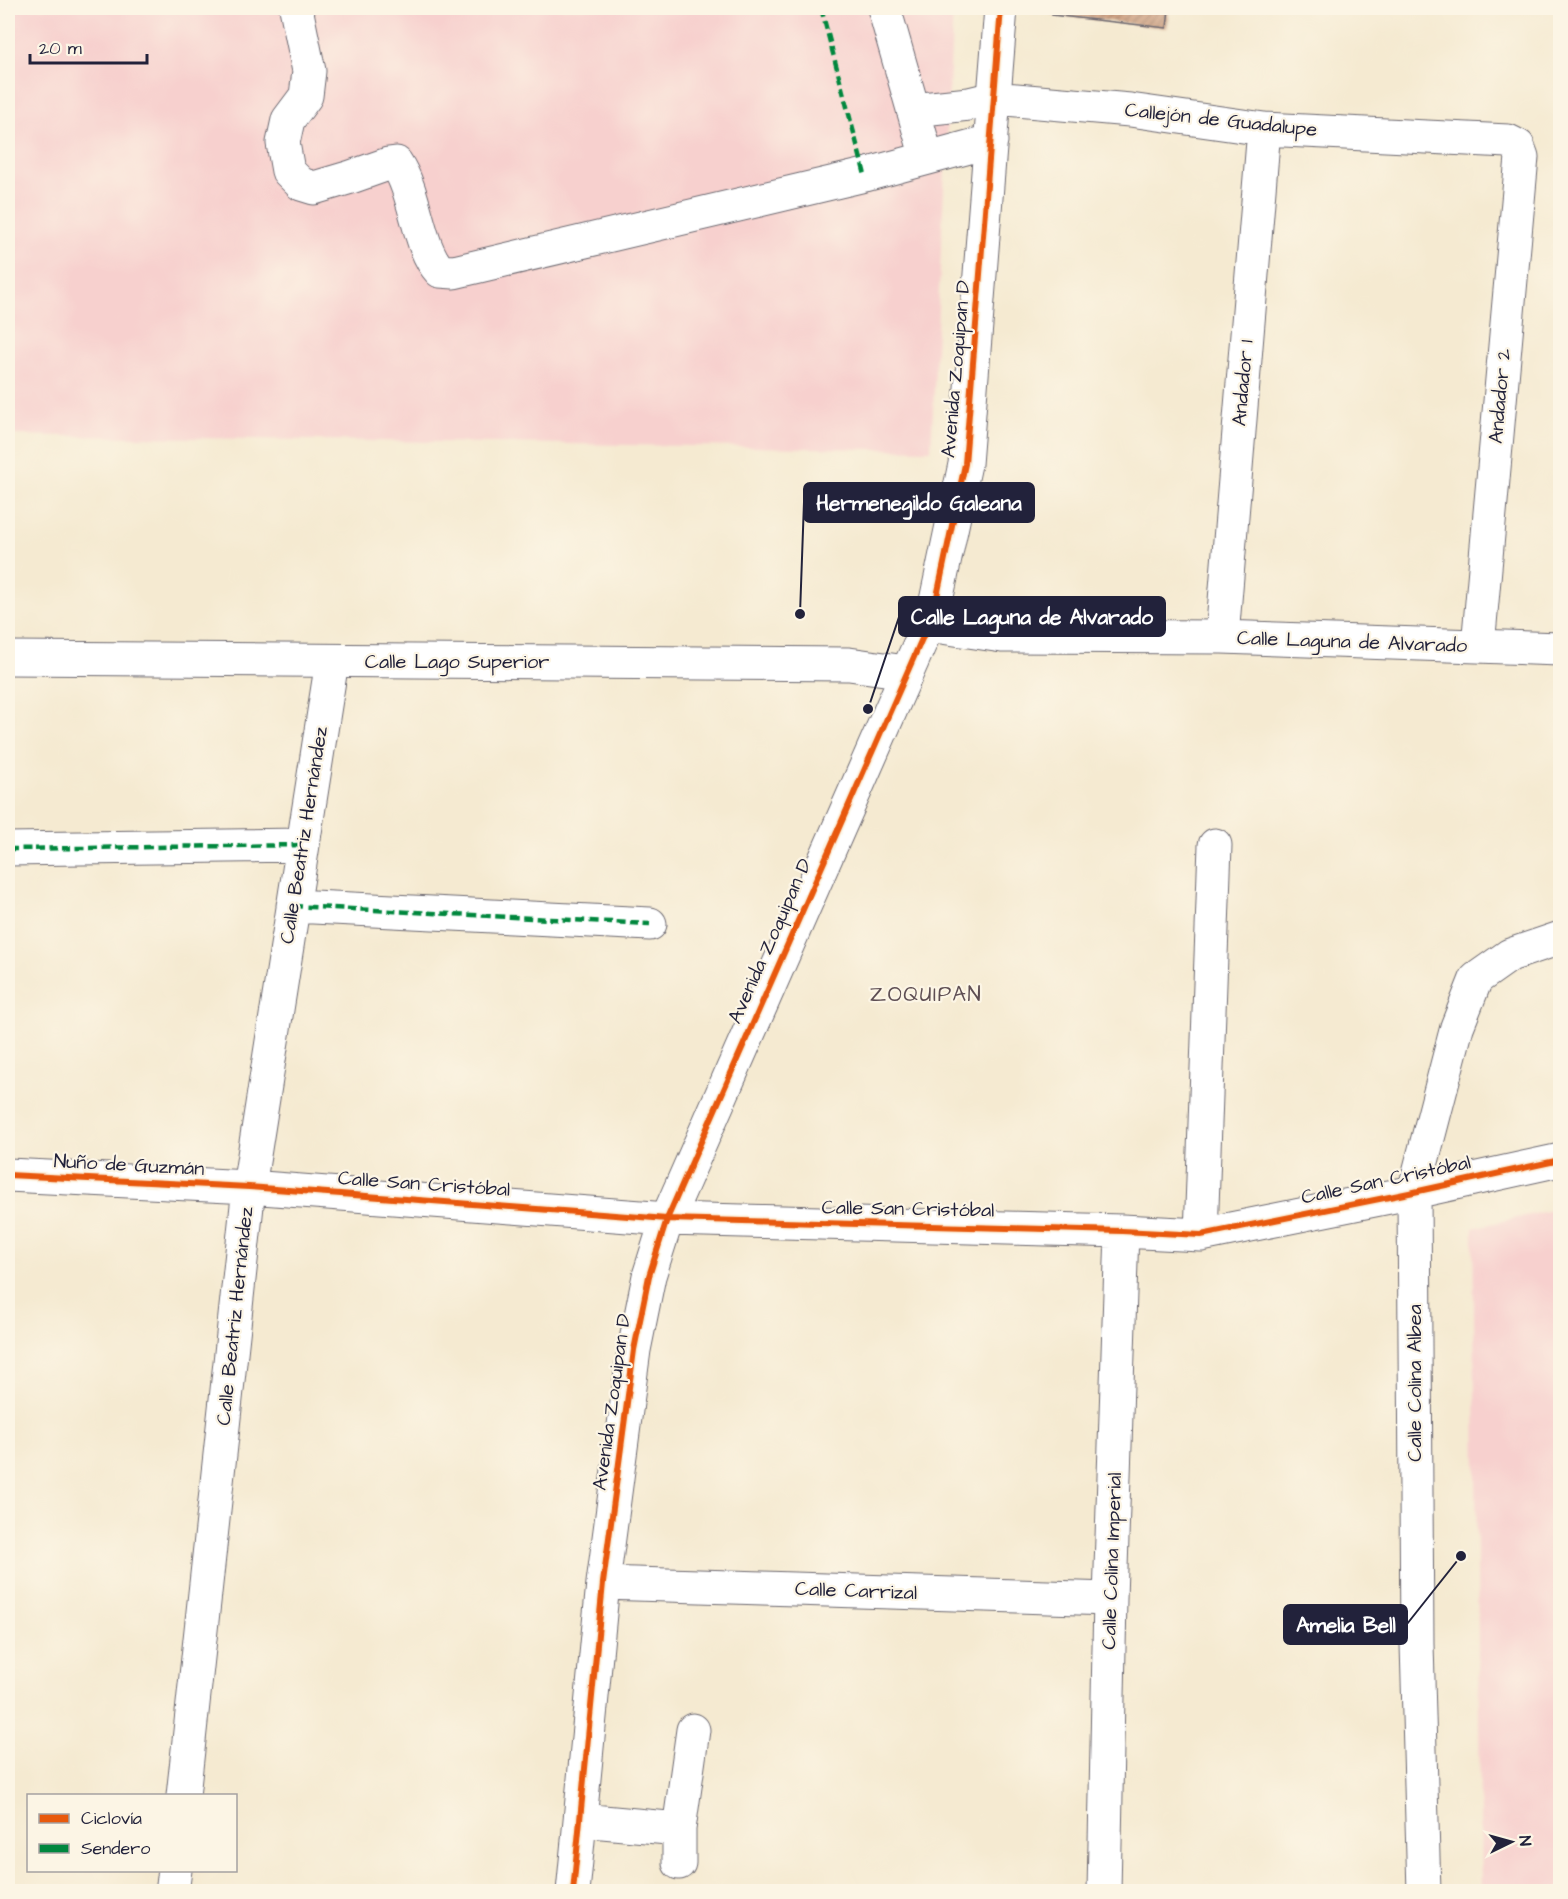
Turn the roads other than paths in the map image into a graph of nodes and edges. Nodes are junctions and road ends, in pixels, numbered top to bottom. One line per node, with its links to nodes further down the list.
1 (296, 8): 9 (street)
2 (884, 8): 5 (street)
3 (1001, 8): 4 (street, Avenida Zoquipan D)
4 (994, 98): 5 (street, Callejón de Guadalupe); 6 (street, Callejón de Guadalupe); 7 (street, Avenida Zoquipan D)
5 (913, 110): 9 (street)
6 (1264, 129): 8 (street, Callejón de Guadalupe); 11 (street, Andador 1)
7 (991, 141): 9 (street); 10 (street, Avenida Zoquipan D)
8 (1518, 146): 12 (street, Andador 2)
9 (927, 158)
10 (928, 625): 11 (street, Calle Laguna de Alvarado); 16 (street, Avenida Zoquipan D)
11 (1222, 637): 12 (street, Calle Laguna de Alvarado)
12 (1478, 646): 13 (street, Calle Laguna de Alvarado)
13 (1560, 649)
14 (8, 658): 15 (street, Calle Lago Superior)
15 (332, 661): 16 (street, Calle Lago Superior); 17 (street, Calle Beatriz Hernández)
16 (906, 672): 27 (street, Avenida Zoquipan D)
17 (303, 845): 19 (street); 20 (street, Calle Beatriz Hernández)
18 (1215, 845): 29 (street)
19 (8, 849)
20 (293, 906): 21 (street); 25 (street, Calle Beatriz Hernández)
21 (650, 924)
22 (1560, 938): 26 (street, Calle Colina Albea)
23 (1560, 1160): 26 (street, Calle San Cristóbal)
24 (8, 1175): 25 (street, Nuño de Guzmán)
25 (249, 1187): 27 (street, Calle San Cristóbal); 33 (street, Calle Beatriz Hernández)
26 (1414, 1192): 29 (street, Calle San Cristóbal); 41 (street, Calle Colina Albea)
27 (667, 1219): 28 (street, Calle San Cristóbal); 30 (street, Avenida Zoquipan D)
28 (1122, 1231): 29 (street, Calle San Cristóbal); 31 (street, Calle Colina Imperial)
29 (1201, 1235)
30 (603, 1583): 31 (street, Calle Carrizal); 34 (street, Avenida Zoquipan D)
31 (1110, 1599): 40 (street, Calle Colina Imperial)
32 (693, 1730): 35 (street)
33 (183, 1794)
34 (581, 1820): 35 (street); 39 (street, Avenida Zoquipan D)
35 (680, 1829): 36 (street)
36 (679, 1863)
37 (175, 1872): 38 (street)
38 (172, 1892)
39 (573, 1892)
40 (1104, 1892)
41 (1424, 1892)

